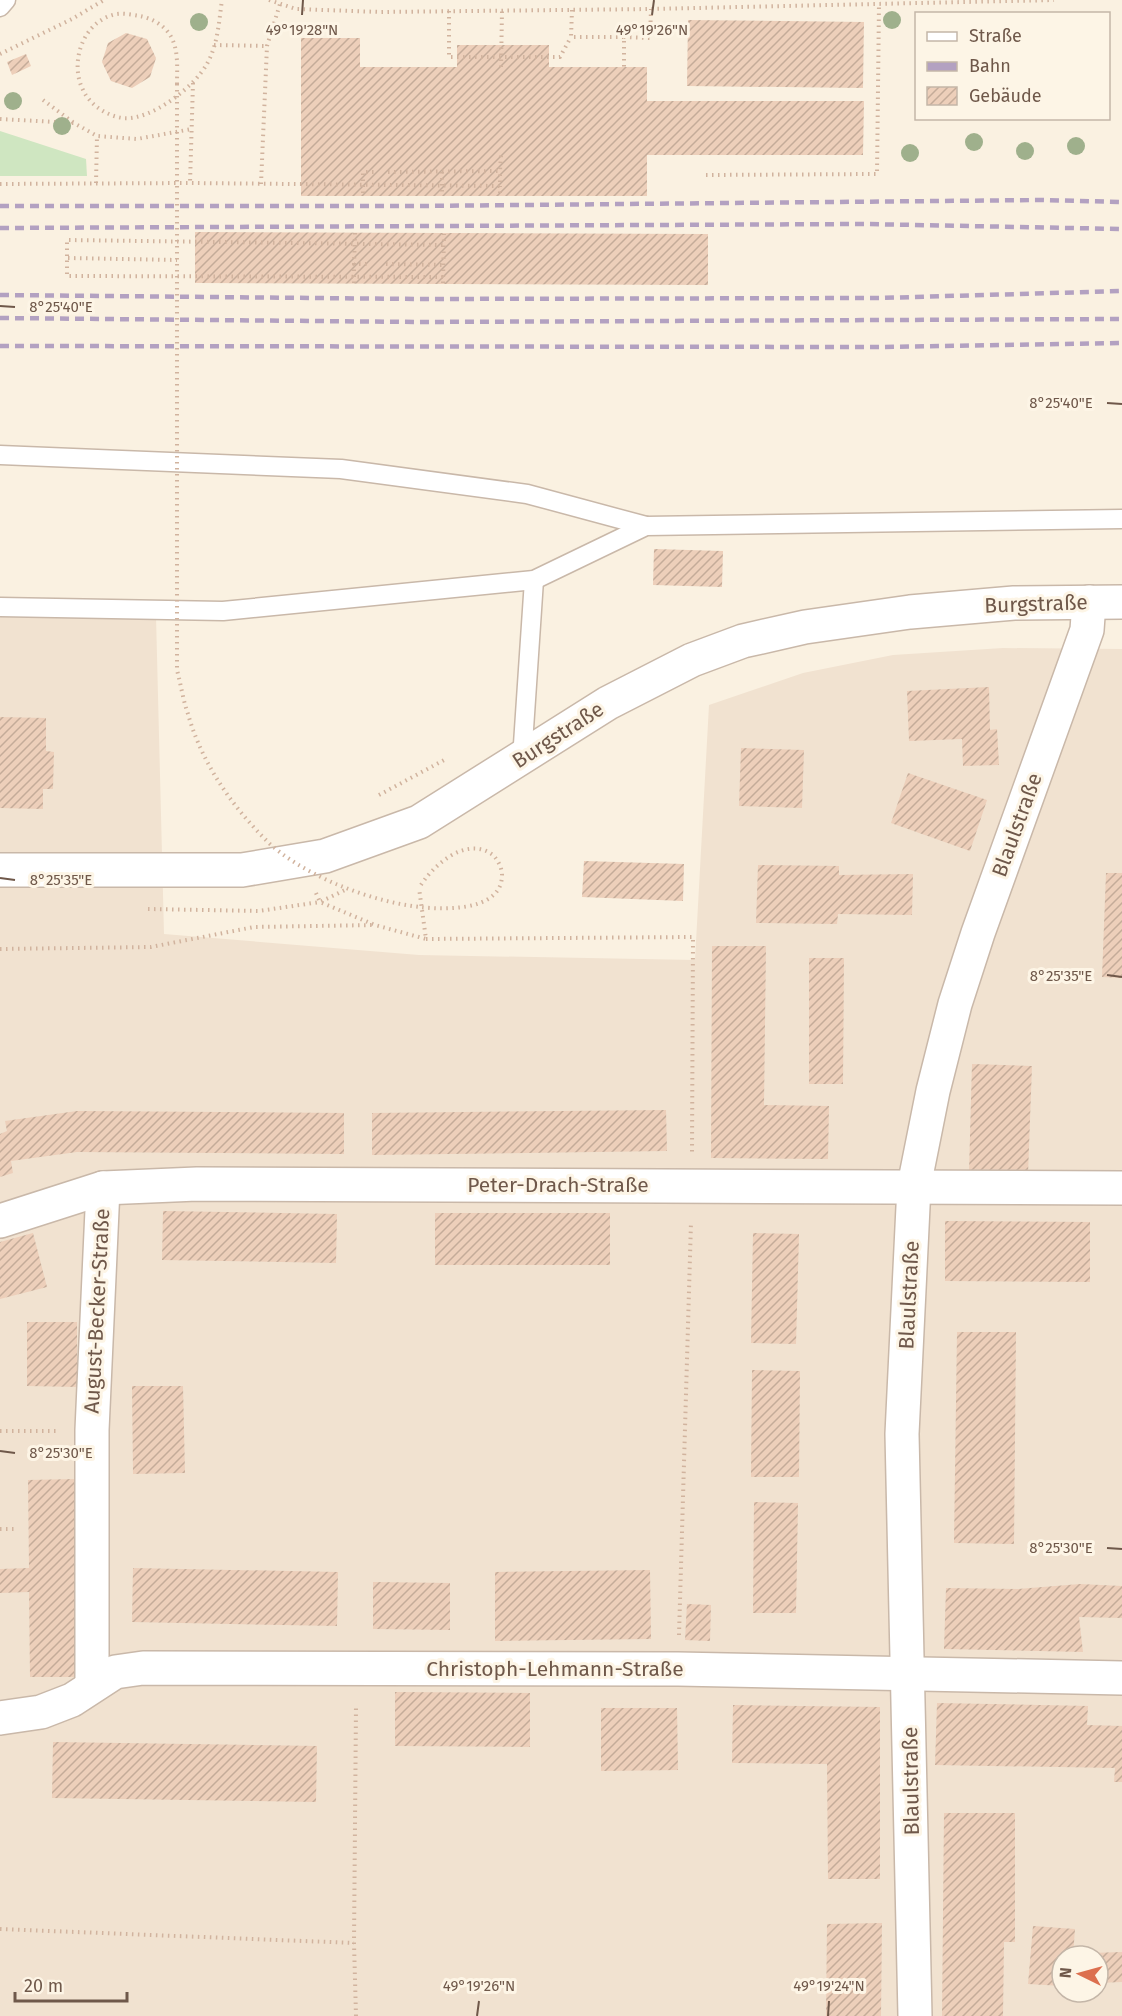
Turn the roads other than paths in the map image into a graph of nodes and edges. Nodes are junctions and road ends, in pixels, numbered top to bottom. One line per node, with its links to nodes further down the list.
1 (6, 0): 2 (lane)
2 (0, 7)
3 (0, 455): 5 (lane)
4 (1122, 519): 5 (lane)
5 (646, 526): 6 (lane)
6 (534, 580): 9 (lane); 10 (lane)
7 (1089, 602): 8 (street, Burgstraße); 10 (street, Burgstraße); 12 (street, Blaulstraße)
8 (1122, 602)
9 (0, 607)
10 (522, 759): 11 (street, Burgstraße)
11 (0, 870)
12 (914, 1186): 13 (street, Peter-Drach-Straße); 14 (street, Peter-Drach-Straße); 16 (street, Blaulstraße)
13 (103, 1188): 15 (street, Peter-Drach-Straße); 18 (street, August-Becker-Straße)
14 (1122, 1188)
15 (0, 1221)
16 (908, 1673): 17 (street, Christoph-Lehmann-Straße); 18 (street, Christoph-Lehmann-Straße); 20 (street, Blaulstraße)
17 (1122, 1678)
18 (92, 1686): 19 (street, Christoph-Lehmann-Straße)
19 (0, 1718)
20 (915, 2016)

